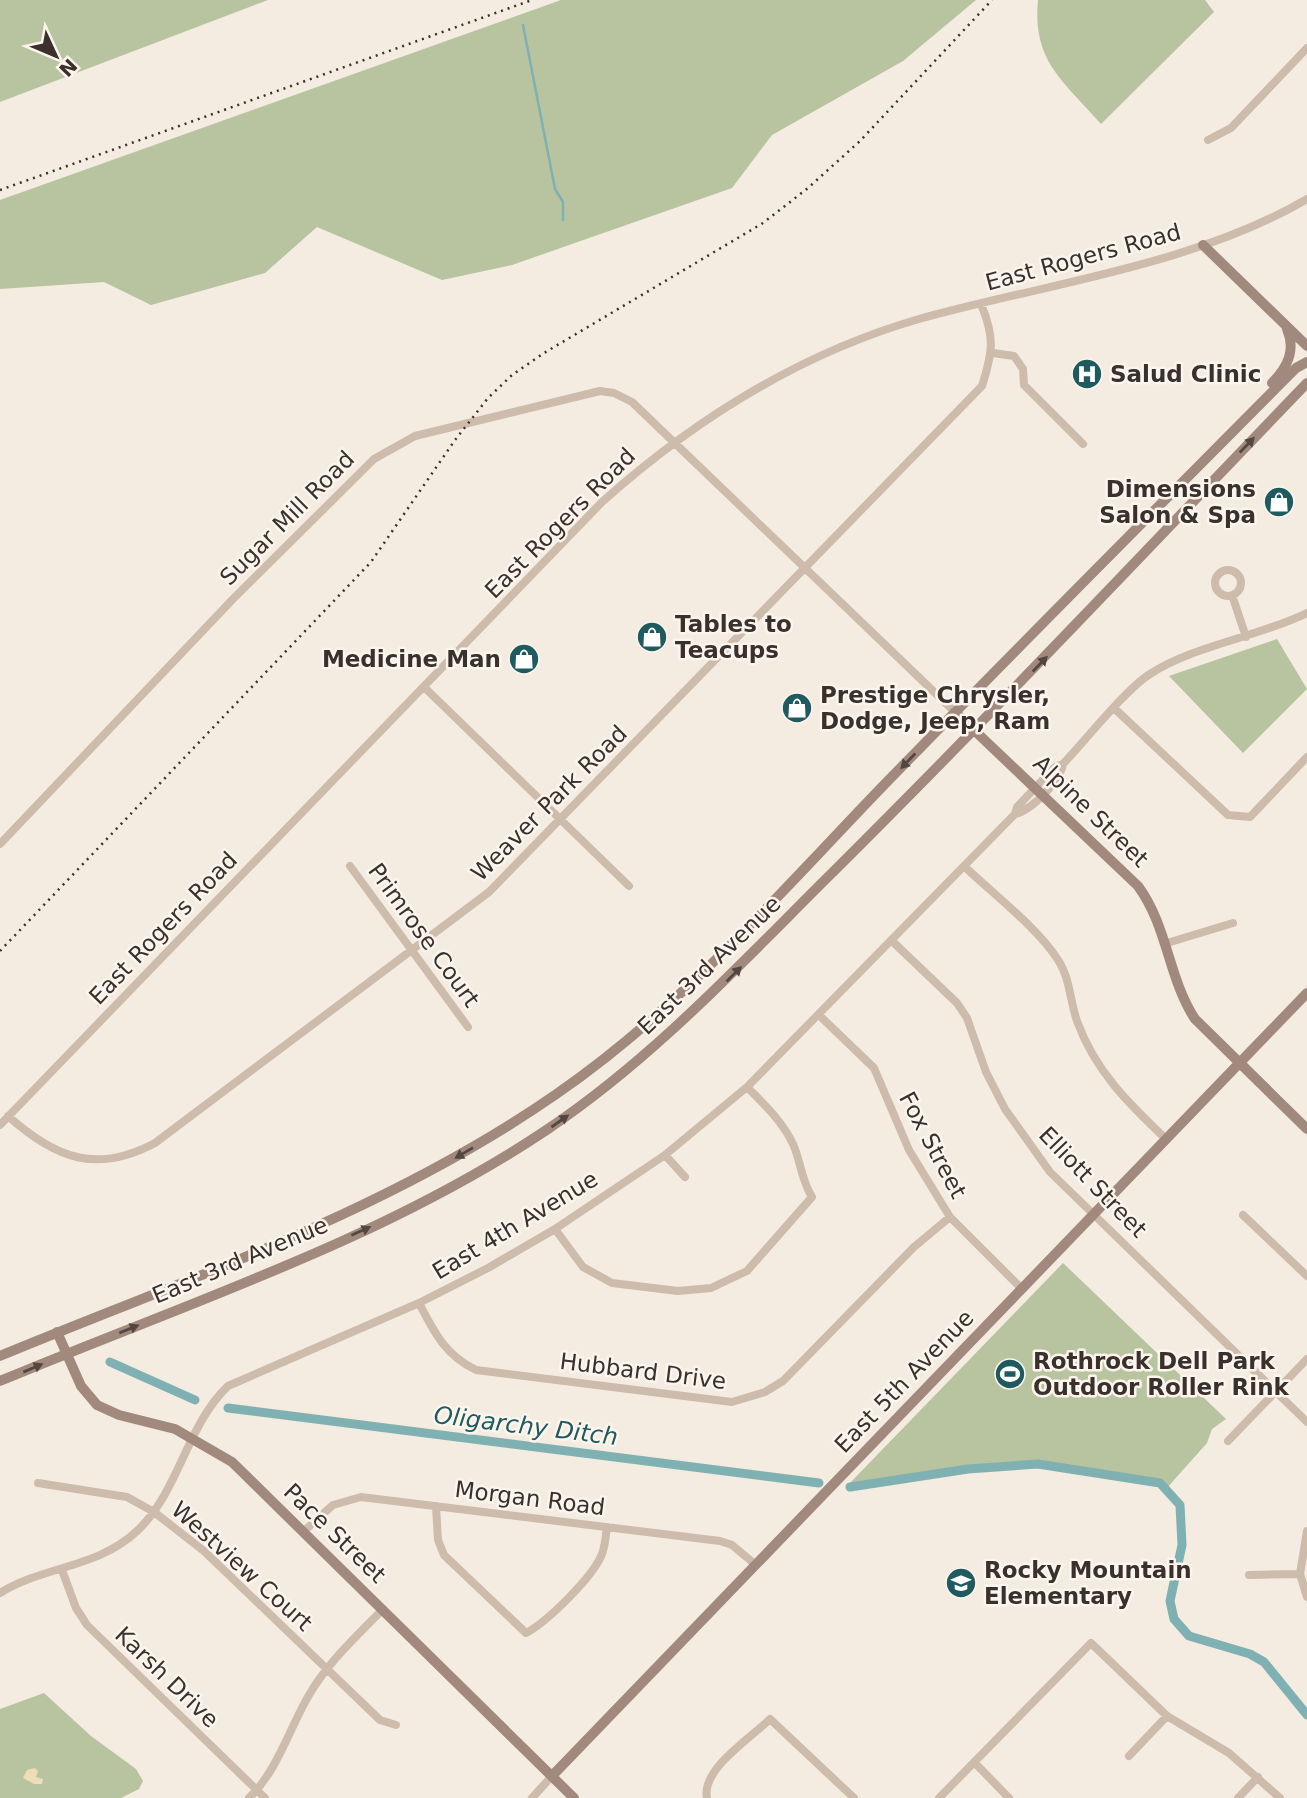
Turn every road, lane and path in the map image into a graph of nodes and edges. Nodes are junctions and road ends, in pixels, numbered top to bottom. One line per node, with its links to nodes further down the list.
1 (1307, 48): 2 (street)
2 (1208, 140)
3 (1307, 199): 4 (street, East Rogers Road)
4 (1203, 245): 5 (street, East Rogers Road); 6 (main road)
5 (981, 304): 8 (street, Weaver Park Road); 12 (street, East Rogers Road)
6 (1284, 324): 7 (main road); 11 (main road)
7 (1307, 346)
8 (993, 353): 13 (street); 14 (street, Weaver Park Road)
9 (1307, 362): 11 (main road, East 3rd Avenue)
10 (1307, 383): 21 (main road, East 3rd Avenue, one-way to 10)
11 (1242, 422): 20 (main road, East 3rd Avenue)
12 (673, 442): 14 (street, Alpine Street); 18 (street, East Rogers Road); 25 (street, Sugar Mill Road)
13 (1083, 444)
14 (805, 568): 20 (street, Alpine Street); 24 (street, Weaver Park Road)
15 (1232, 595): 17 (street)
16 (1307, 613): 17 (street, East 4th Avenue)
17 (1246, 637): 19 (street, East 4th Avenue)
18 (424, 687): 24 (street); 38 (street, East Rogers Road)
19 (1115, 709): 22 (street); 23 (street, East 4th Avenue)
20 (955, 712): 21 (main road, Alpine Street); 51 (main road, East 3rd Avenue, one-way to 51)
21 (976, 730): 23 (main road, Alpine Street); 52 (main road, East 3rd Avenue, one-way to 21)
22 (1307, 757)
23 (1039, 790): 27 (street, East 4th Avenue); 31 (main road, Alpine Street)
24 (561, 822): 28 (street); 32 (street, Weaver Park Road)
25 (0, 844)
26 (350, 866): 32 (street, Primrose Court)
27 (964, 866): 30 (street, East 4th Avenue); 41 (street)
28 (629, 886)
29 (1233, 923): 31 (street)
30 (891, 940): 34 (street, East 4th Avenue); 44 (street, Elliott Street)
31 (1167, 943): 36 (main road, Alpine Street)
32 (412, 952): 35 (street, Primrose Court); 38 (street, Weaver Park Road)
33 (1307, 993): 36 (main road, East 5th Avenue)
34 (820, 1015): 37 (street, East 4th Avenue); 46 (street, Fox Street)
35 (468, 1027)
36 (1239, 1064): 40 (main road, Alpine Street); 41 (main road, East 5th Avenue)
37 (747, 1087): 42 (street, East 4th Avenue); 47 (street)
38 (8, 1116): 39 (street, East Rogers Road)
39 (0, 1125)
40 (1307, 1129)
41 (1166, 1139): 44 (main road, East 5th Avenue)
42 (665, 1155): 43 (street); 47 (street, East 4th Avenue)
43 (685, 1177)
44 (1094, 1214): 49 (main road, East 5th Avenue); 56 (street, Elliott Street)
45 (1243, 1215): 48 (street)
46 (950, 1217): 49 (street, Fox Street); 50 (street, Hubbard Drive)
47 (555, 1229): 50 (street, East 4th Avenue)
48 (1307, 1276)
49 (1022, 1289): 66 (main road, East 5th Avenue)
50 (419, 1303): 58 (street, East 4th Avenue)
51 (57, 1332): 52 (main road, Pace Street); 53 (main road, East 3rd Avenue)
52 (66, 1354): 55 (main road, East 3rd Avenue, one-way to 52); 58 (main road, Pace Street)
53 (0, 1356)
54 (1307, 1359): 56 (street)
55 (0, 1381)
56 (1276, 1391): 57 (street, Elliott Street); 59 (street)
57 (1307, 1422)
58 (193, 1437): 62 (street, East 4th Avenue); 64 (main road, Pace Street)
59 (1228, 1441)
60 (38, 1483): 62 (street, Westview Court)
61 (436, 1506): 63 (street, Morgan Road); 63 (street); 64 (street, Morgan Road)
62 (154, 1512): 67 (street, East 4th Avenue); 73 (street, Westview Court)
63 (607, 1527): 66 (street, Morgan Road)
64 (304, 1531): 72 (main road, Pace Street)
65 (1307, 1531): 68 (street)
66 (756, 1565): 78 (main road, East 5th Avenue)
67 (62, 1570): 70 (street, East 4th Avenue); 80 (street, Karsh Drive)
68 (1300, 1574): 69 (street); 71 (street)
69 (1249, 1575)
70 (0, 1593)
71 (1307, 1597)
72 (383, 1609): 73 (street); 78 (main road, Pace Street)
73 (326, 1668): 75 (street, Westview Court); 80 (street)
74 (1167, 1716): 76 (street); 77 (street); 79 (street)
75 (396, 1725)
76 (1129, 1756)
77 (974, 1762): 87 (street); 88 (street)
78 (552, 1776): 83 (street, East 5th Avenue); 84 (main road, Pace Street)
79 (1258, 1777): 89 (street); 90 (street)
80 (257, 1790): 81 (street); 82 (street, Karsh Drive)
81 (249, 1798)
82 (265, 1798)
83 (532, 1798)
84 (573, 1798)
85 (707, 1798): 86 (street)
86 (854, 1798)
87 (939, 1798)
88 (1009, 1798)
89 (1238, 1798)
90 (1280, 1798)

